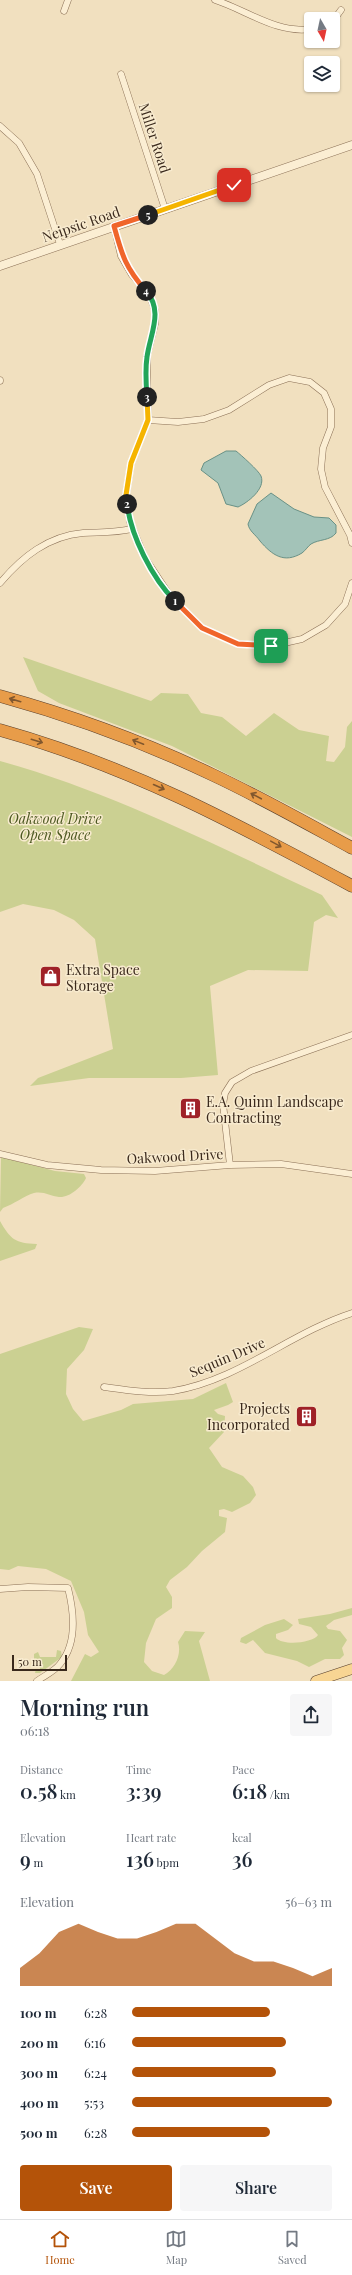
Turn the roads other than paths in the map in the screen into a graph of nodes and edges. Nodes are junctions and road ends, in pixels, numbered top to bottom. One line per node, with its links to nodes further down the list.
1 (68, 0): 4 (street)
2 (215, 0): 6 (street)
3 (342, 10): 5 (street)
4 (64, 11)
5 (340, 12)
6 (304, 30)
7 (121, 74): 10 (street, Miller Road)
8 (0, 126): 12 (street)
9 (352, 145): 10 (street, Neipsic Road)
10 (165, 209): 11 (street, Neipsic Road)
11 (114, 226): 12 (street, Neipsic Road); 14 (street)
12 (60, 244): 13 (street, Neipsic Road)
13 (0, 266)
14 (148, 420): 15 (street); 16 (street)
15 (132, 529): 17 (street); 18 (street)
16 (352, 542)
17 (0, 583)
18 (352, 583)
19 (0, 696): 21 (highway, one-way to 19)
20 (0, 730): 22 (highway, one-way to 22)
21 (352, 848)
22 (352, 886)
23 (352, 1035): 25 (street)
24 (0, 1154): 25 (street, Oakwood Drive)
25 (230, 1165): 26 (street, Oakwood Drive)
26 (352, 1174)
27 (352, 1313): 28 (street, Sequin Drive)
28 (104, 1386)
29 (0, 1589): 31 (street)
30 (352, 1669): 32 (main road)
31 (37, 1681)
32 (316, 1681)

